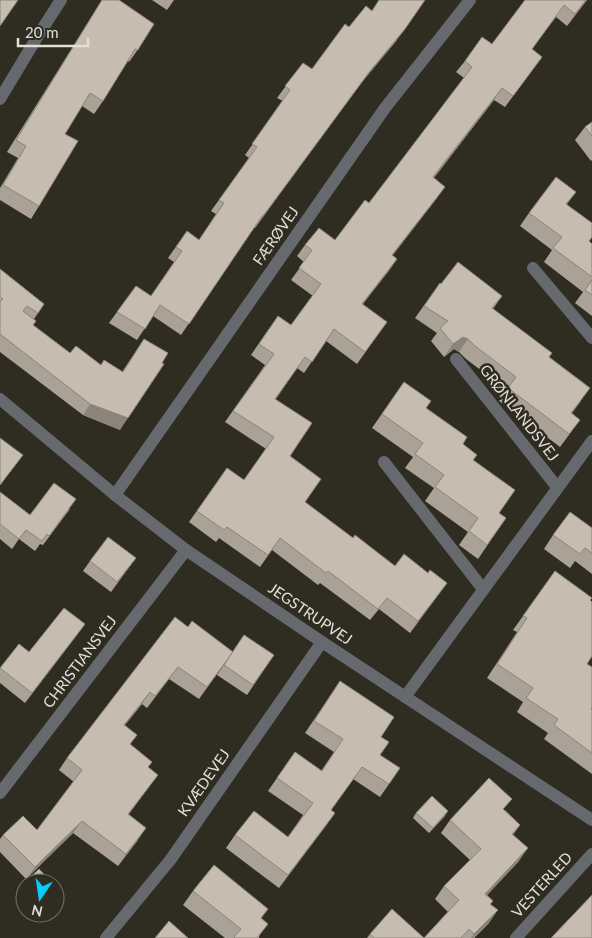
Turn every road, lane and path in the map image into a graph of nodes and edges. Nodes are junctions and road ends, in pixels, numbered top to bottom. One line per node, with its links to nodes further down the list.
1 (62, 0): 3 (street)
2 (470, 0): 11 (street, FÆRØVEJ)
3 (0, 99)
4 (533, 268): 5 (street)
5 (592, 338)
6 (456, 359): 10 (street, GRØNLANDSVEJ)
7 (0, 399): 11 (street, JEGSTRUPVEJ)
8 (592, 441): 10 (street, GRØNLANDSVEJ)
9 (384, 462): 13 (street)
10 (557, 487): 13 (street, GRØNLANDSVEJ)
11 (115, 495): 12 (street, JEGSTRUPVEJ)
12 (186, 550): 14 (street, JEGSTRUPVEJ); 16 (street, CHRISTIANSVEJ)
13 (483, 589): 15 (street, GRØNLANDSVEJ)
14 (322, 642): 15 (street, JEGSTRUPVEJ); 19 (street, KVÆDEVEJ)
15 (405, 697): 17 (street, JEGSTRUPVEJ)
16 (0, 793)
17 (592, 820)
18 (592, 854): 20 (street, VESTERLED)
19 (106, 938)
20 (516, 938)

